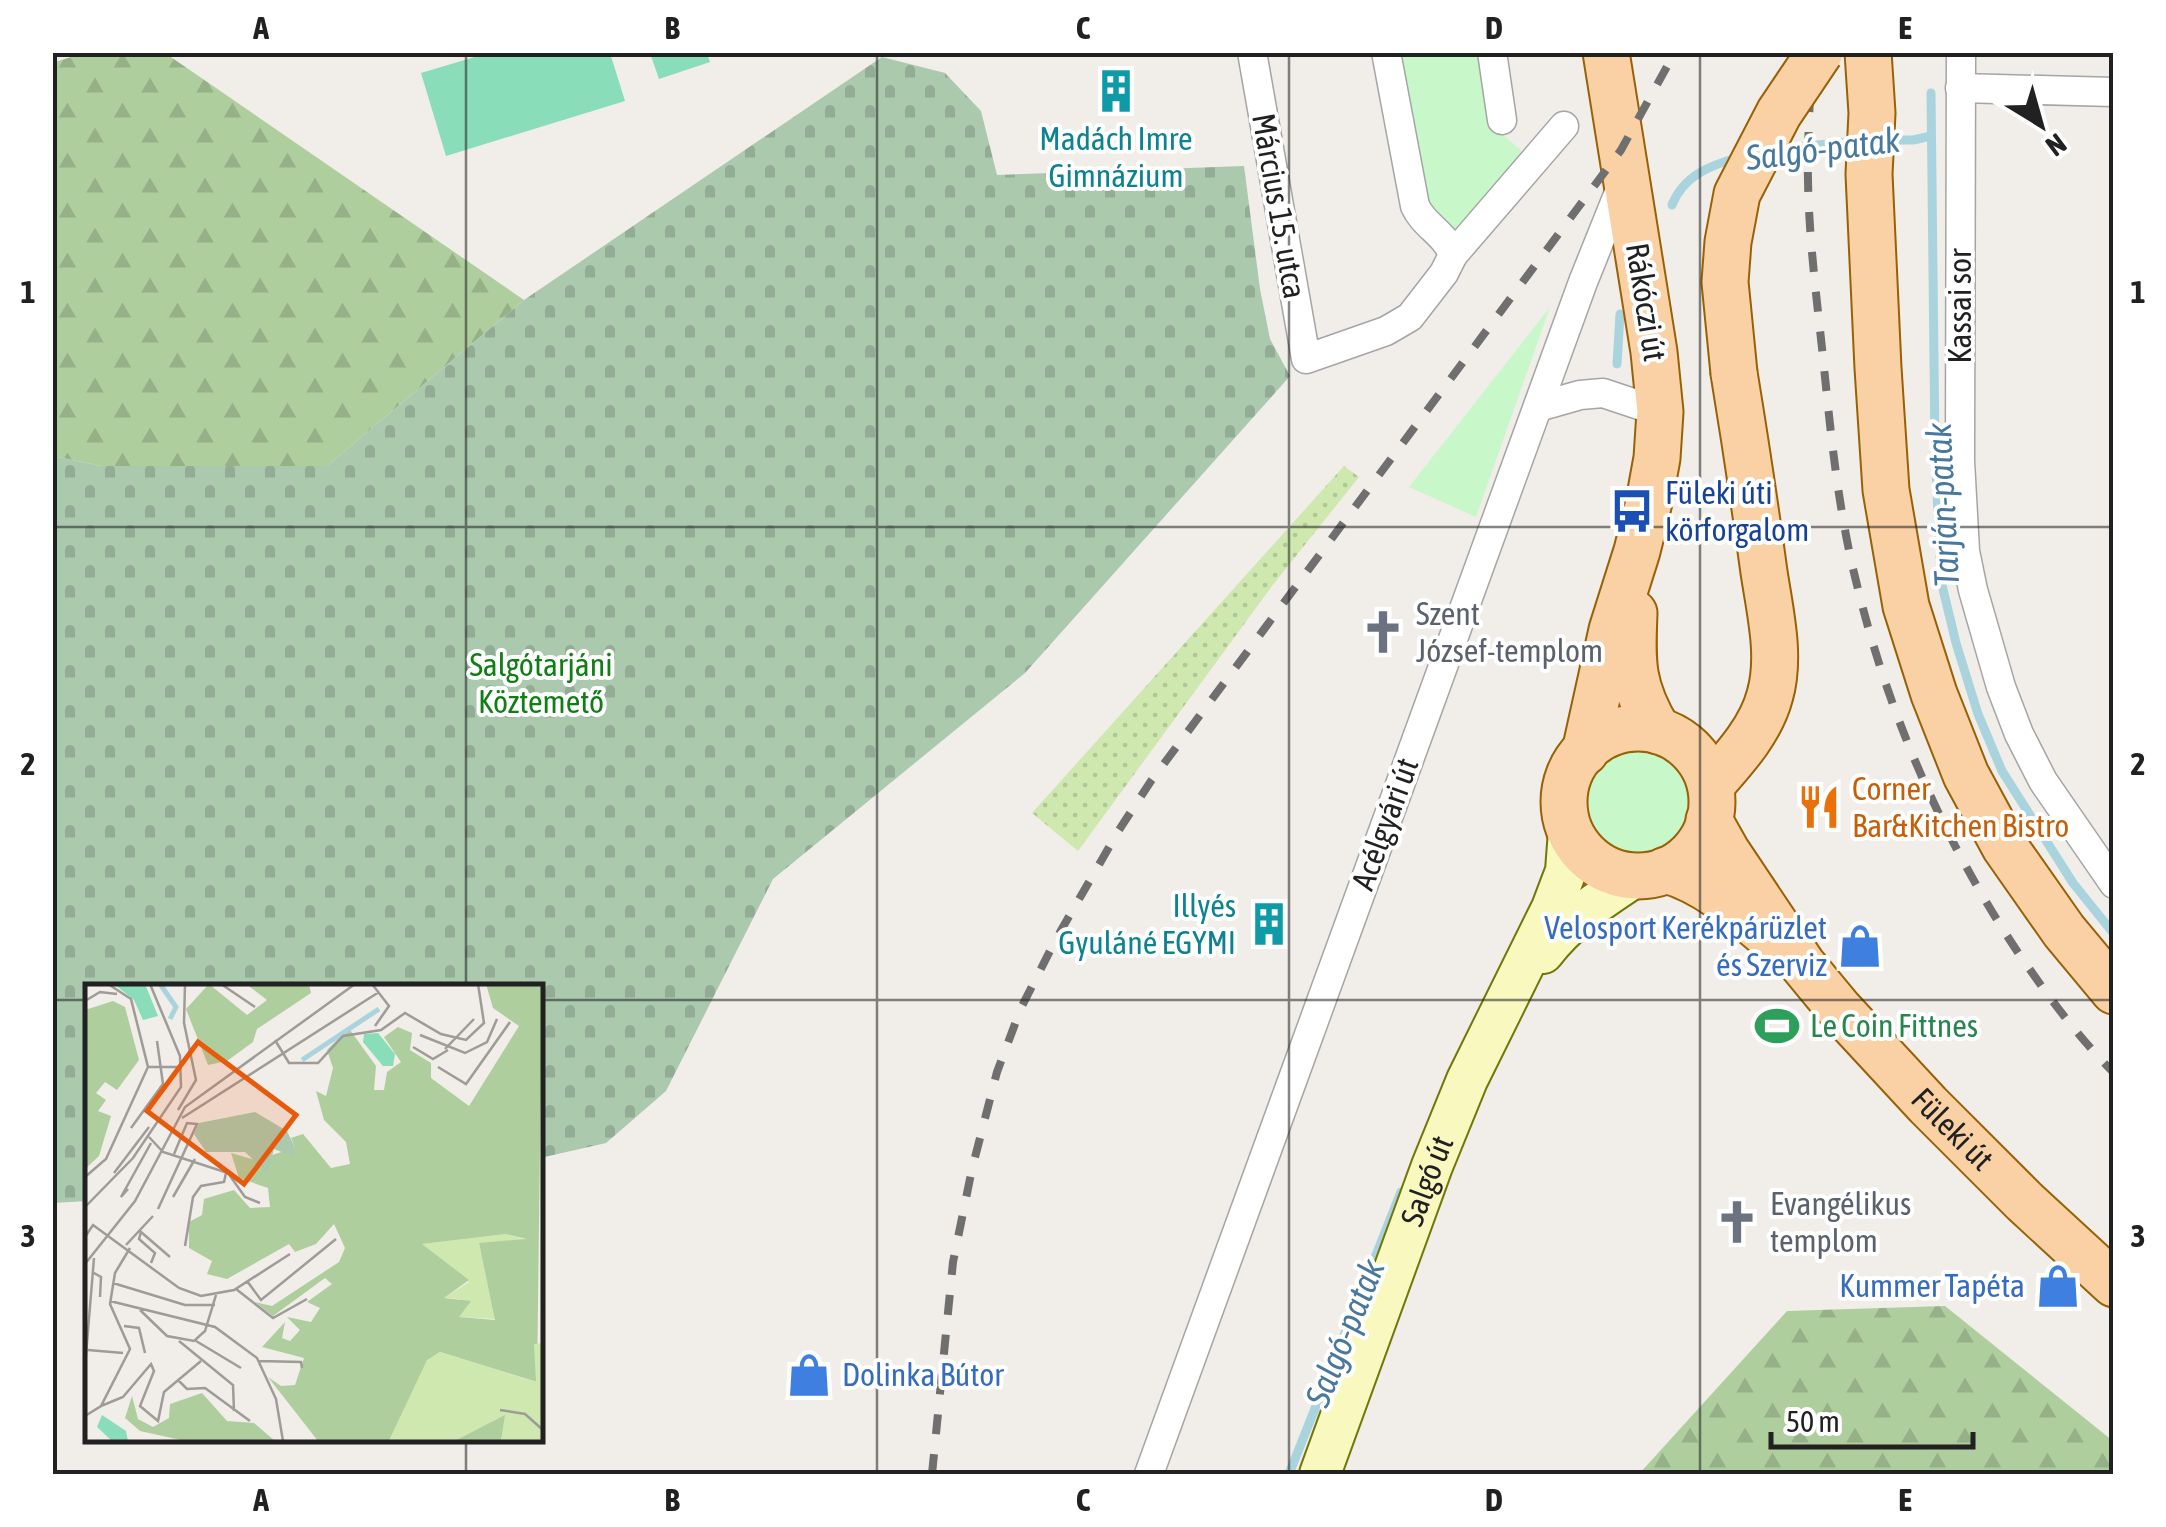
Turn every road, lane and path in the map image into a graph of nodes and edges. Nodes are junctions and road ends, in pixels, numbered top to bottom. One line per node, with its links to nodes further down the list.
1 (1252, 52): 15 (street, Március 15. utca)
2 (1386, 52): 15 (street)
3 (1492, 52): 12 (street)
4 (1606, 52): 14 (main road, Rákóczi út)
5 (1820, 52): 19 (main road, bridge)
6 (1868, 52): 11 (main road)
7 (1895, 52): 11 (main road)
8 (1962, 52): 9 (street, Kassai sor)
9 (1960, 88): 10 (street); 25 (street, Kassai sor)
10 (2114, 92)
11 (1872, 113): 27 (main road)
12 (1502, 120)
13 (1564, 126): 15 (street)
14 (1626, 175): 16 (street, Acélgyári út); 17 (main road, Rákóczi út)
15 (1453, 255)
16 (1538, 407): 17 (street); 30 (street, Acélgyári út)
17 (1660, 412): 18 (main road, Rákóczi út)
18 (1637, 551): 20 (main road); 21 (main road)
19 (1769, 603): 20 (main road); 22 (main road)
20 (1668, 736): 21 (main road); 22 (main road)
21 (1584, 752): 23 (main road)
22 (1710, 803): 24 (main road); 26 (main road)
23 (1569, 830): 24 (main road); 28 (main road)
24 (1651, 873): 26 (main road); 28 (main road)
25 (2114, 884)
26 (1802, 964): 29 (main road, Füleki út)
27 (2114, 991)
28 (1504, 1004): 31 (main road, Salgó út)
29 (2114, 1284)
30 (1150, 1474)
31 (1320, 1474)

